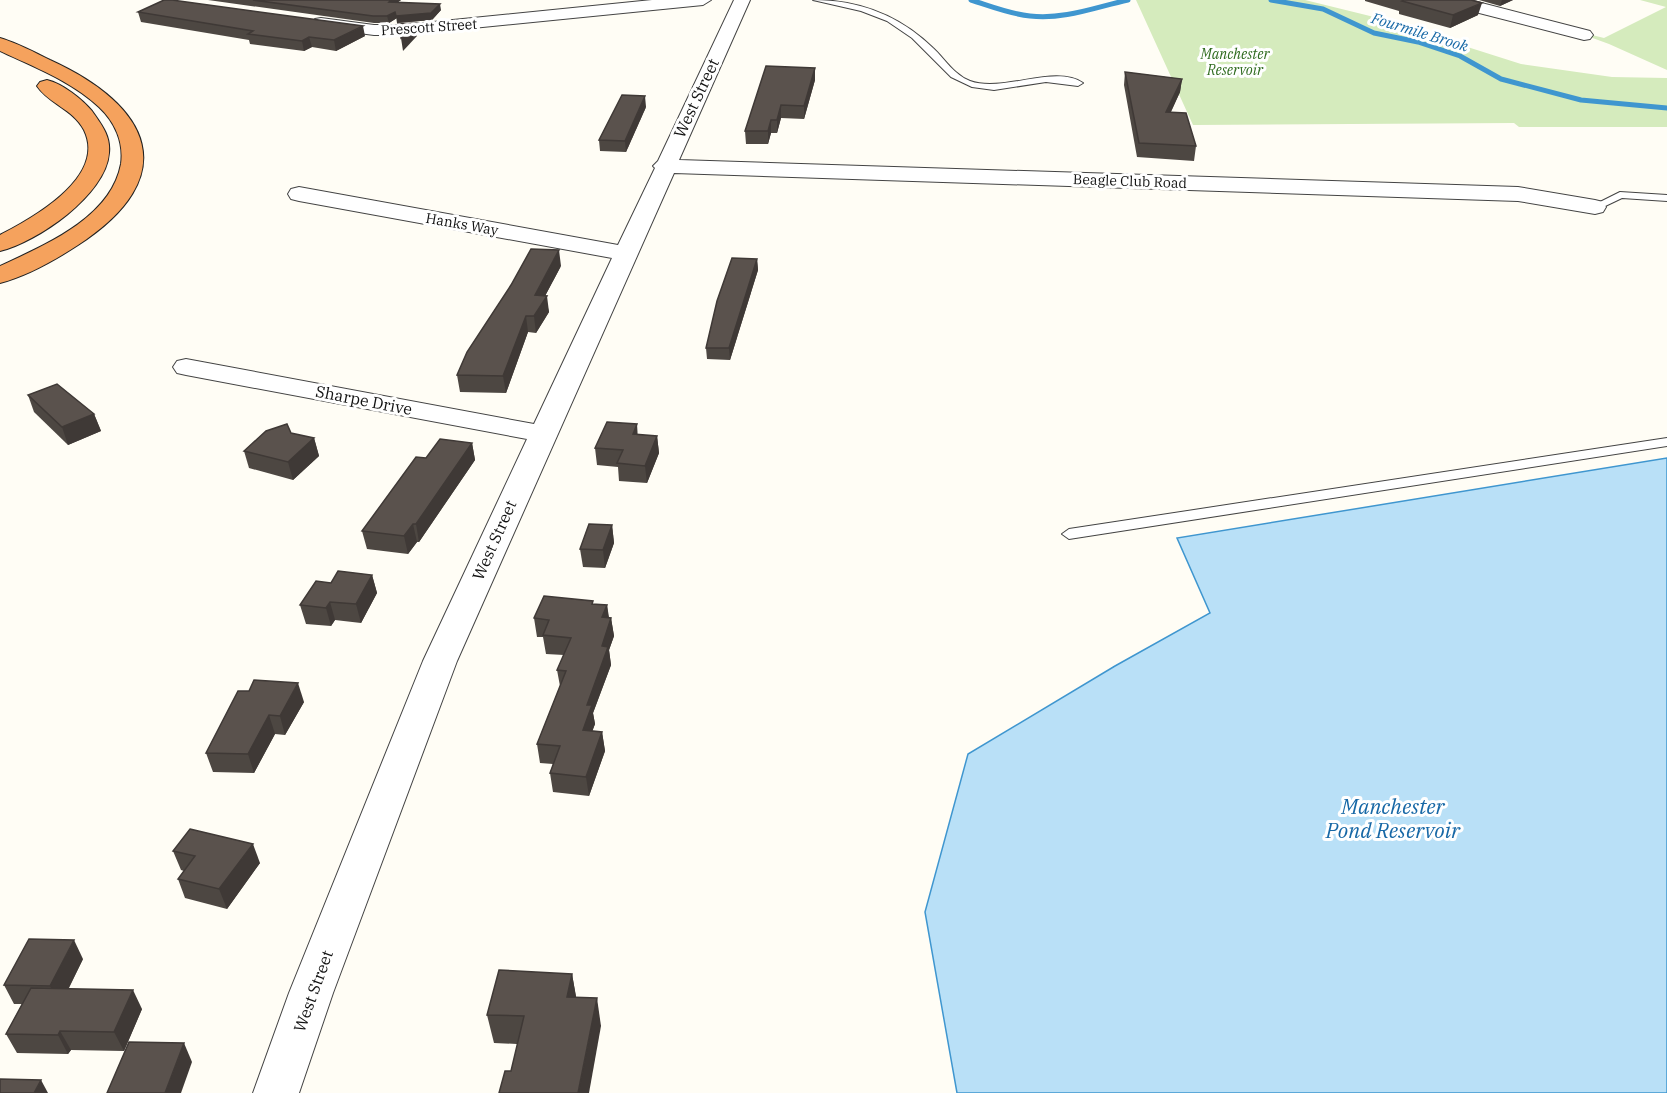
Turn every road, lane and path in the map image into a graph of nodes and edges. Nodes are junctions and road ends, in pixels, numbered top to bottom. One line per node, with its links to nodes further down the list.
1 (703, 0): 5 (street, Prescott Street)
2 (742, 0): 10 (street, West Street)
3 (818, 0): 9 (lane)
4 (1450, 0): 6 (street)
5 (305, 21)
6 (1584, 35)
7 (0, 44): 16 (highway)
8 (0, 62): 14 (highway)
9 (1078, 83)
10 (664, 166): 13 (street, Beagle Club Road); 15 (street, West Street)
11 (298, 194): 15 (street, Hanks Way)
12 (1667, 198): 13 (lane)
13 (1595, 207)
14 (0, 244)
15 (625, 253): 18 (street, West Street)
16 (0, 275)
17 (186, 367): 18 (street, Sharpe Drive)
18 (543, 434): 21 (street, West Street)
19 (1667, 442): 20 (lane)
20 (1069, 534)
21 (276, 1093)

